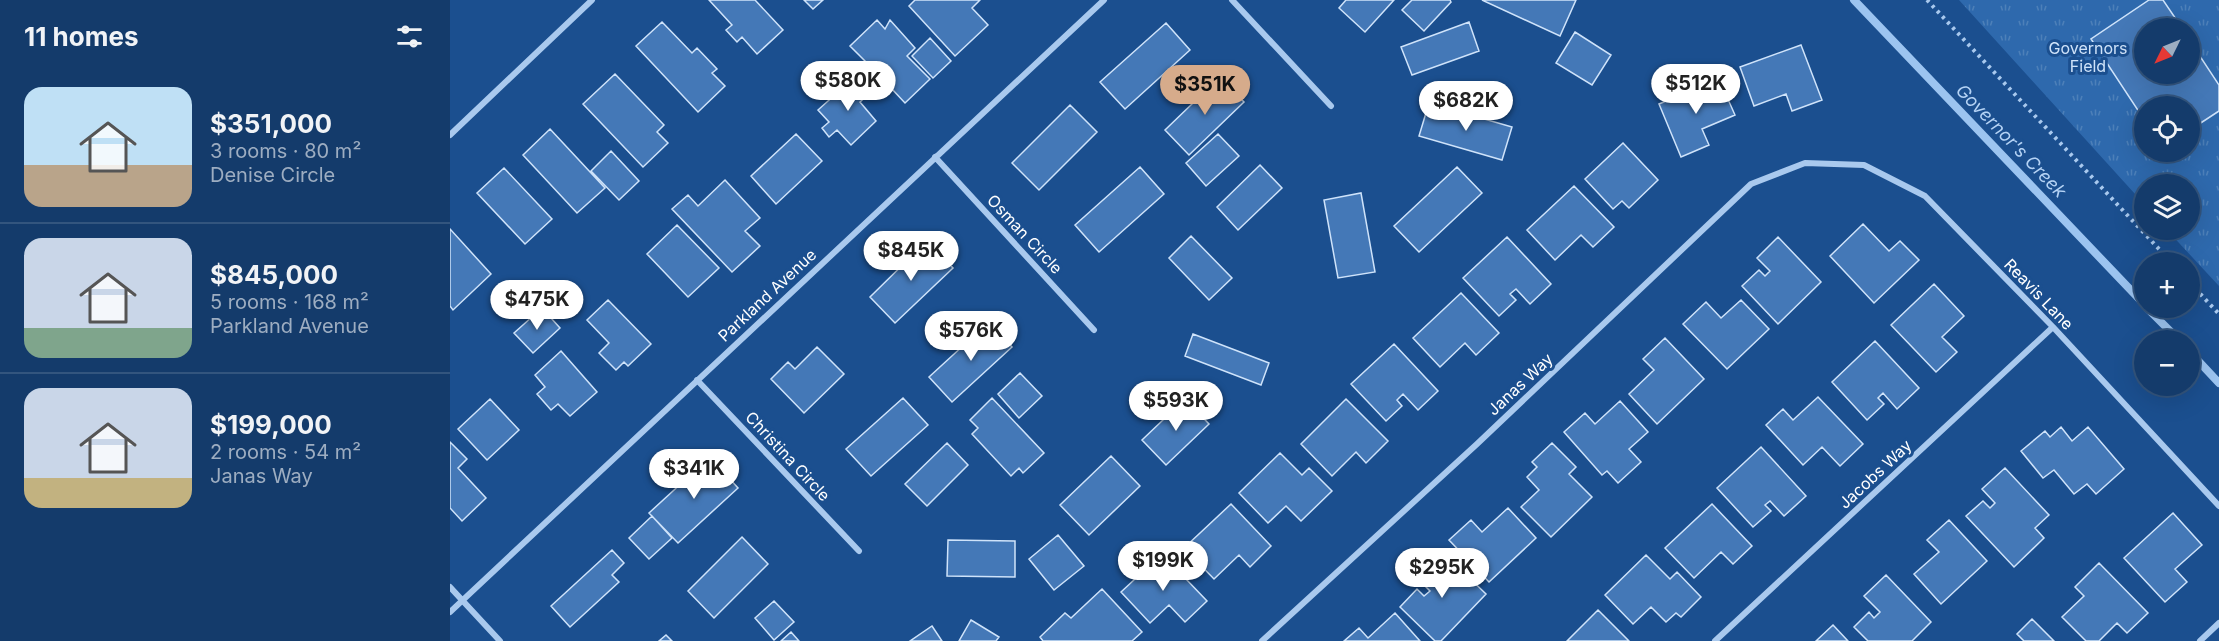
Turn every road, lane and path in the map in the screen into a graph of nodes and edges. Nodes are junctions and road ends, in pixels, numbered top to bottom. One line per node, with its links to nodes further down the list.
1 (592, 0): 6 (street)
2 (1104, 0): 7 (street, Parkland Avenue)
3 (1232, 0): 5 (street)
4 (1927, 0): 9 (path)
5 (1331, 106)
6 (450, 135)
7 (935, 157): 13 (street, Osman Circle); 14 (street, Parkland Avenue)
8 (1805, 163): 12 (street, Reavis Lane); 22 (street, Janas Way)
9 (2162, 252)
10 (2200, 294): 11 (path)
11 (2219, 314)
12 (2053, 327): 15 (street, Reavis Lane); 23 (street, Jacobs Way)
13 (1094, 330)
14 (697, 380): 16 (street, Christina Circle); 18 (street, Parkland Avenue)
15 (2219, 506)
16 (859, 550)
17 (450, 587): 18 (street)
18 (462, 600): 19 (street, Parkland Avenue); 21 (street)
19 (450, 612)
20 (2219, 624): 24 (street)
21 (500, 641)
22 (1262, 641)
23 (1715, 641)
24 (2200, 641)

